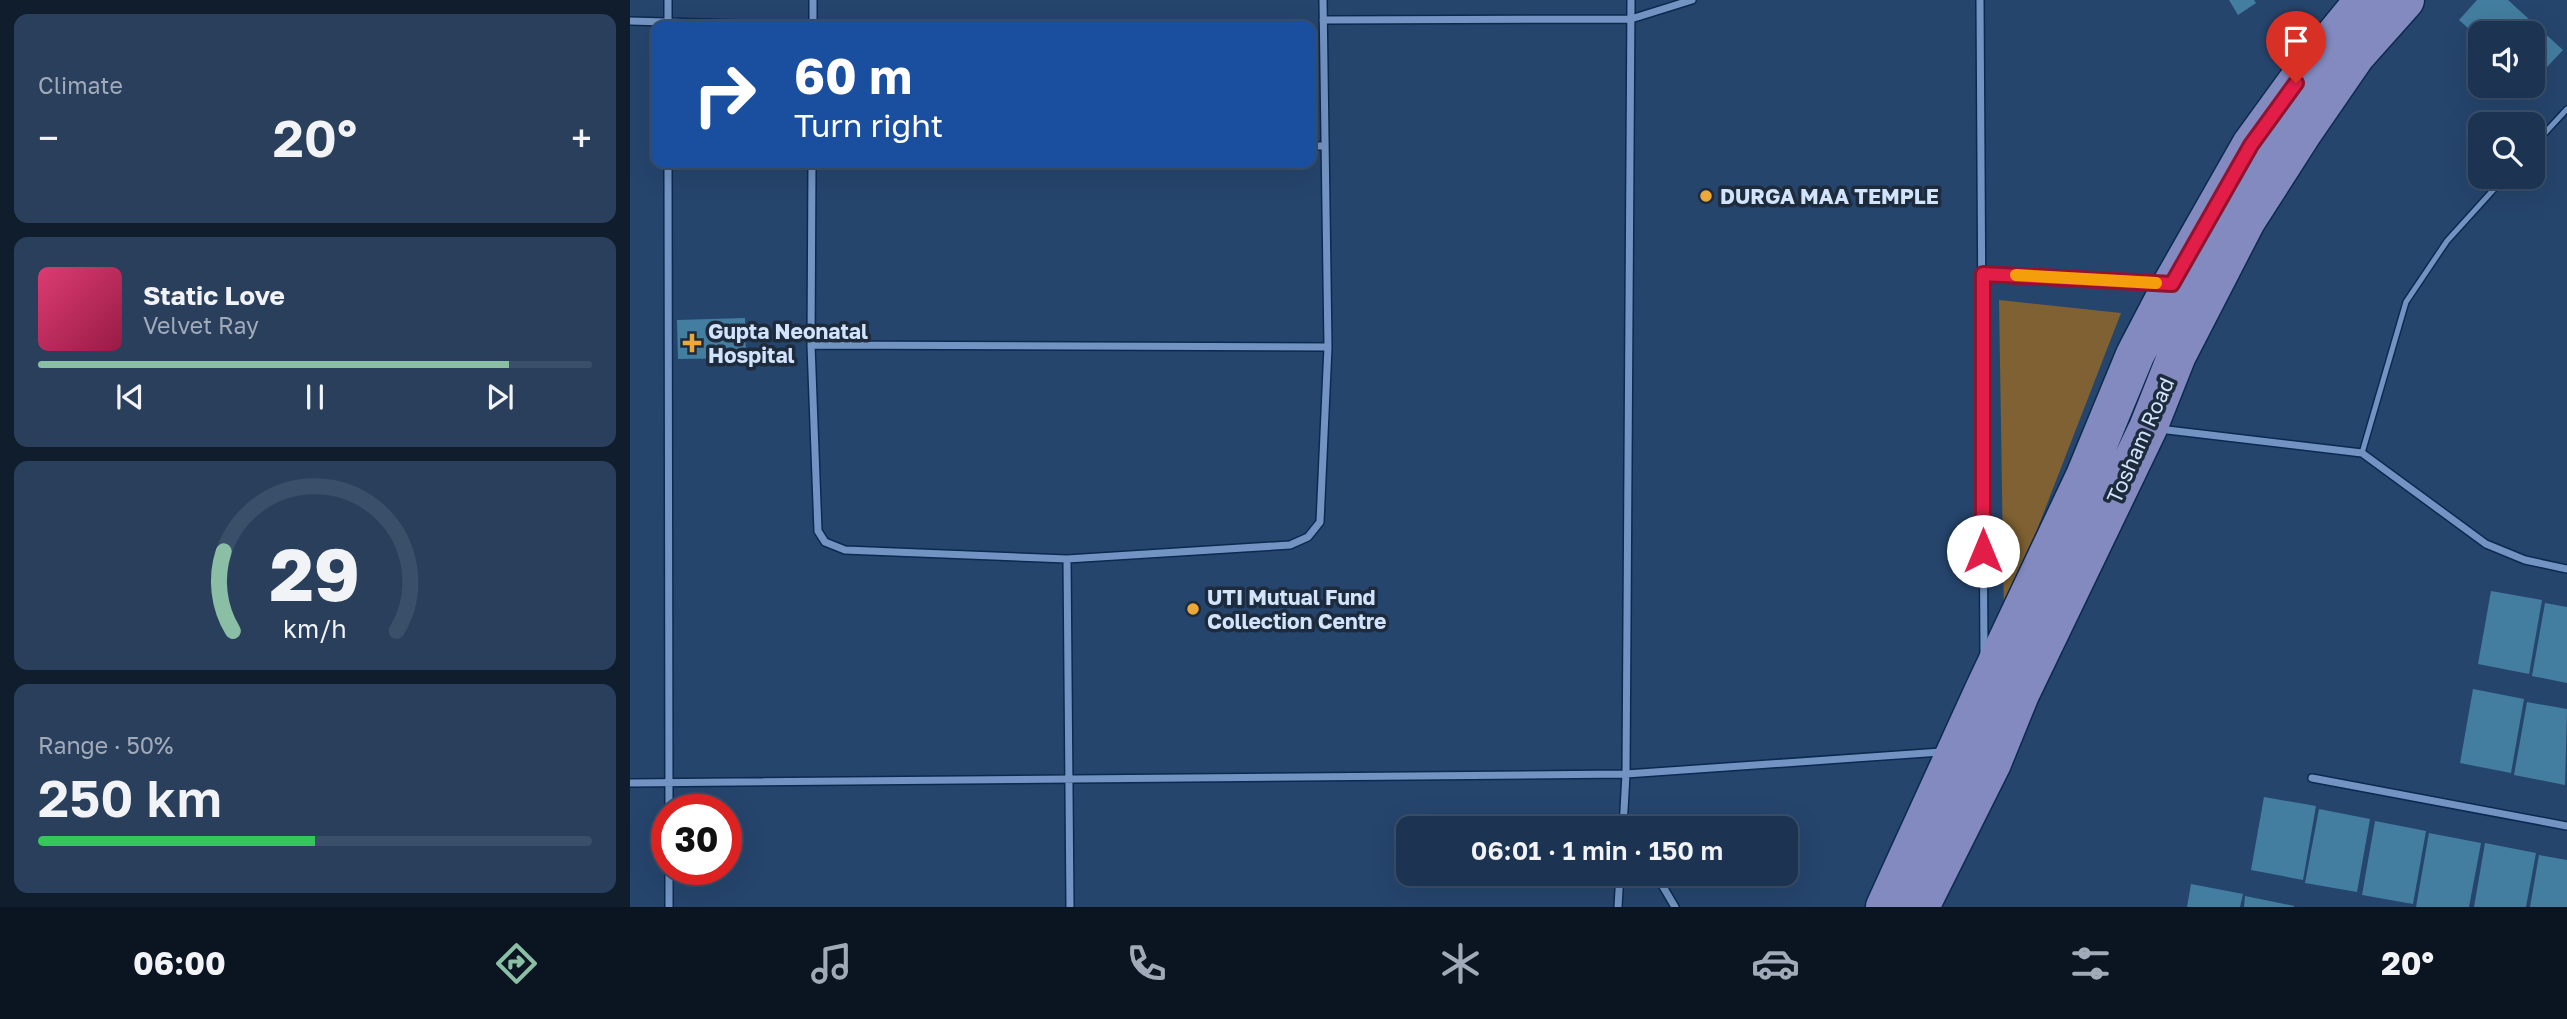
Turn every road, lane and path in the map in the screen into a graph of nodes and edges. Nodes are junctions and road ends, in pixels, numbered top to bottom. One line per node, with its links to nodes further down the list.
1 (668, 0): 12 (street)
2 (813, 0): 13 (street)
3 (1323, 0): 10 (street)
4 (1632, 0): 9 (street)
5 (1692, 0): 9 (street)
6 (1980, 0): 22 (street)
7 (2364, 0): 23 (main road, Tosham Road)
8 (2405, 0): 26 (main road, Tosham Road)
9 (1631, 19): 10 (street); 32 (street)
10 (1323, 20): 18 (street)
11 (630, 21): 14 (street)
12 (668, 21)
13 (813, 21)
14 (651, 23)
15 (2567, 108): 16 (lane)
16 (2545, 133)
17 (1316, 146): 18 (street)
18 (1325, 146): 25 (street)
19 (668, 168): 36 (street)
20 (812, 168): 24 (street)
21 (2494, 189): 27 (lane)
22 (1983, 274): 23 (street); 30 (street)
23 (2172, 284): 26 (main road, Tosham Road)
24 (811, 345): 25 (street); 28 (street)
25 (1328, 347): 28 (street)
26 (2127, 425): 27 (street); 30 (main road, Tosham Road); 31 (main road, Tosham Road)
27 (2362, 453): 29 (street)
28 (1067, 559): 34 (street)
29 (2567, 569)
30 (1984, 676): 31 (main road, Tosham Road)
31 (1974, 757): 32 (street); 47 (main road, Tosham Road); 48 (main road, Tosham Road)
32 (1626, 774): 34 (street); 38 (street)
33 (2312, 778): 39 (street)
34 (1069, 779): 36 (street); 44 (street)
35 (630, 783): 36 (street)
36 (668, 783): 37 (street)
37 (668, 794)
38 (1623, 816)
39 (2567, 826)
40 (669, 885): 43 (street)
41 (1619, 886): 45 (street)
42 (1663, 886): 46 (street)
43 (669, 907)
44 (1070, 907)
45 (1618, 907)
46 (1675, 907)
47 (1885, 907)
48 (1920, 907)

